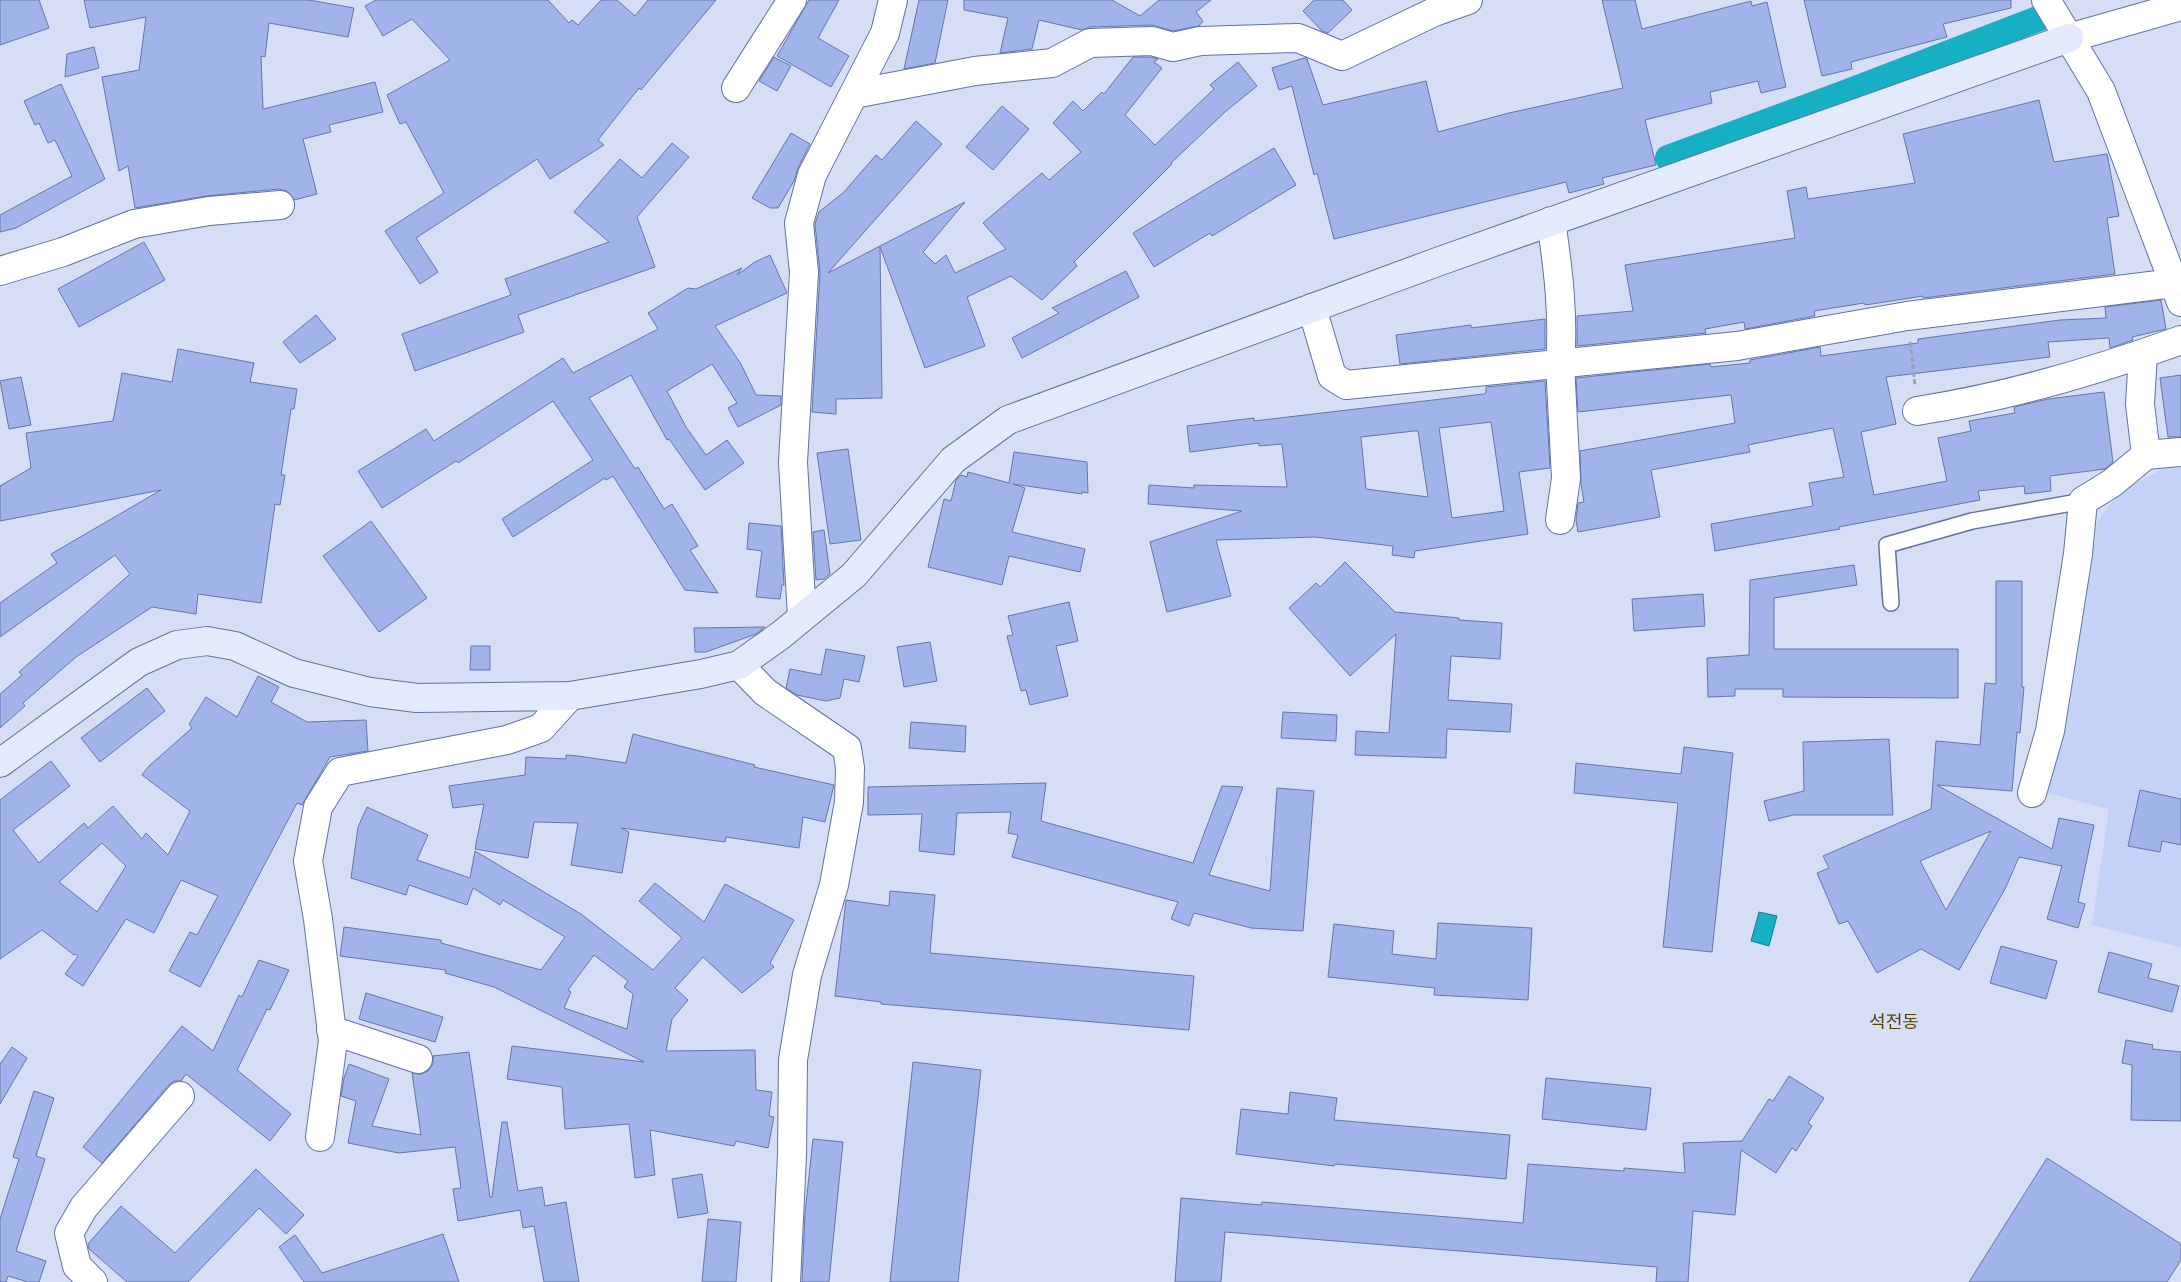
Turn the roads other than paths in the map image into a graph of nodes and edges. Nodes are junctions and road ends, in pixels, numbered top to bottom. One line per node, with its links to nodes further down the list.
1 (792, 0): 7 (street)
2 (892, 0): 8 (street)
3 (1468, 0): 8 (street)
4 (2046, 0): 6 (street)
5 (2181, 6): 6 (street)
6 (2068, 38): 10 (street); 12 (street)
7 (736, 88)
8 (854, 94): 23 (street)
9 (280, 205): 11 (street)
10 (1552, 221): 13 (street); 16 (street)
11 (0, 271)
12 (2177, 292): 16 (street)
13 (1312, 308): 16 (street); 23 (street)
14 (2181, 340): 15 (street)
15 (2143, 354): 17 (street); 19 (street)
16 (1560, 364): 21 (street)
17 (1917, 411)
18 (2181, 452): 19 (street)
19 (2146, 455): 20 (street)
20 (2083, 501): 22 (lane); 27 (street)
21 (1560, 520)
22 (1891, 603)
23 (802, 617): 24 (street)
24 (740, 664): 25 (street); 33 (street)
25 (570, 696): 26 (street); 28 (street)
26 (0, 763)
27 (2032, 793)
28 (331, 1030): 29 (street); 31 (street)
29 (418, 1060)
30 (180, 1096): 32 (street)
31 (320, 1137)
32 (94, 1282)
33 (786, 1282)

